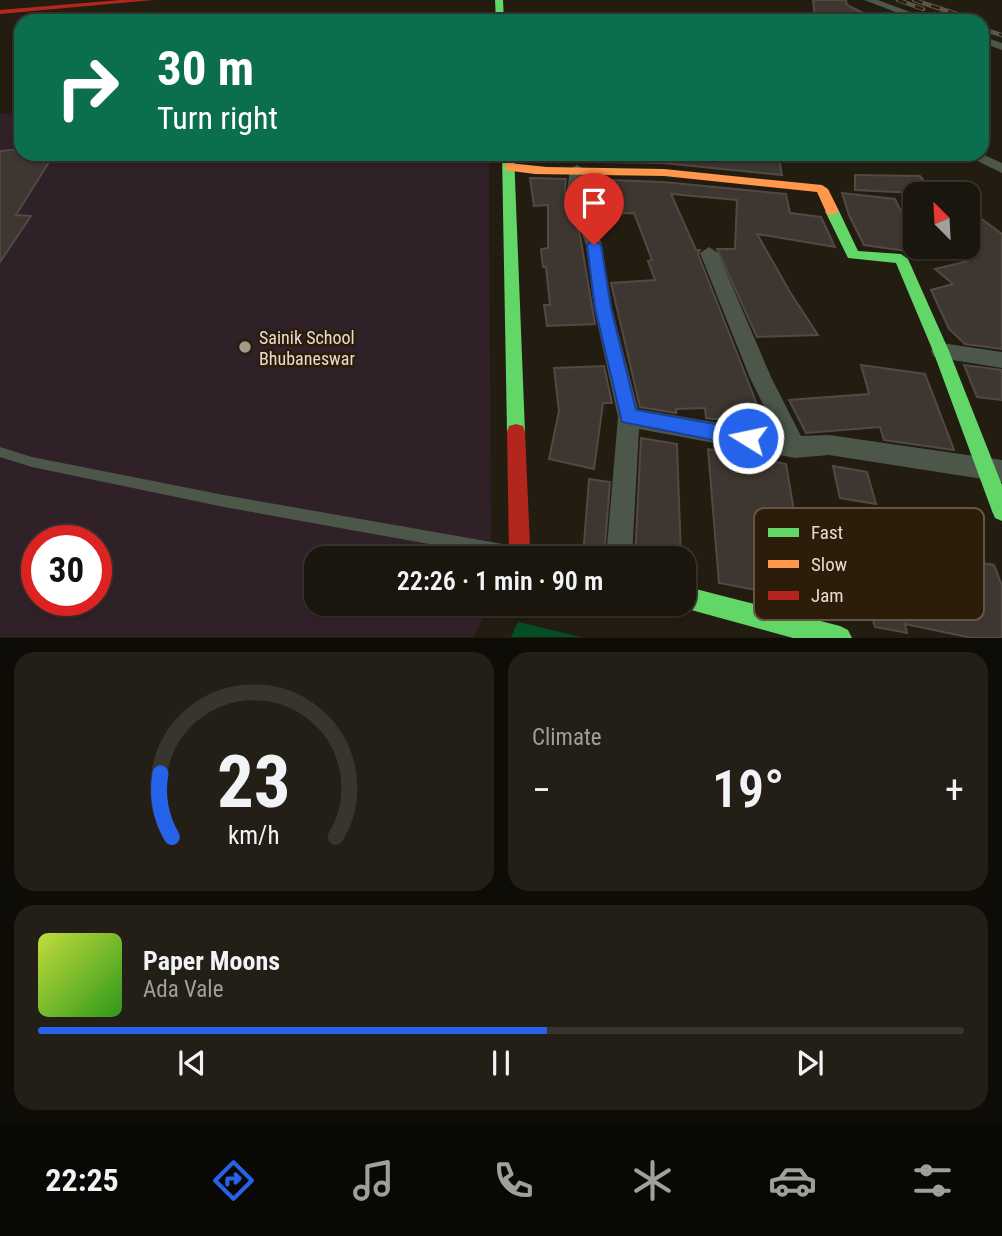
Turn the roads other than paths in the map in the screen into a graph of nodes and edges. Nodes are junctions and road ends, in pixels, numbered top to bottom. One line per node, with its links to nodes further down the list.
1 (101, 0): 4 (street)
2 (149, 0): 4 (street)
3 (869, 0): 5 (street)
4 (0, 10)
5 (909, 14)
6 (509, 161): 20 (street)
7 (511, 161): 9 (street)
8 (985, 161): 10 (street)
9 (577, 169): 12 (street); 14 (street)
10 (1002, 169)
11 (709, 253): 15 (street)
12 (941, 351): 13 (street); 17 (street)
13 (1002, 360)
14 (629, 416): 15 (street); 21 (street)
15 (795, 447): 17 (street)
16 (0, 452): 19 (lane)
17 (993, 470): 18 (street)
18 (1002, 512)
19 (473, 546)
20 (528, 546)
21 (620, 546)
22 (696, 600): 23 (street)
23 (754, 615)
24 (772, 620): 25 (street)
25 (840, 638)

